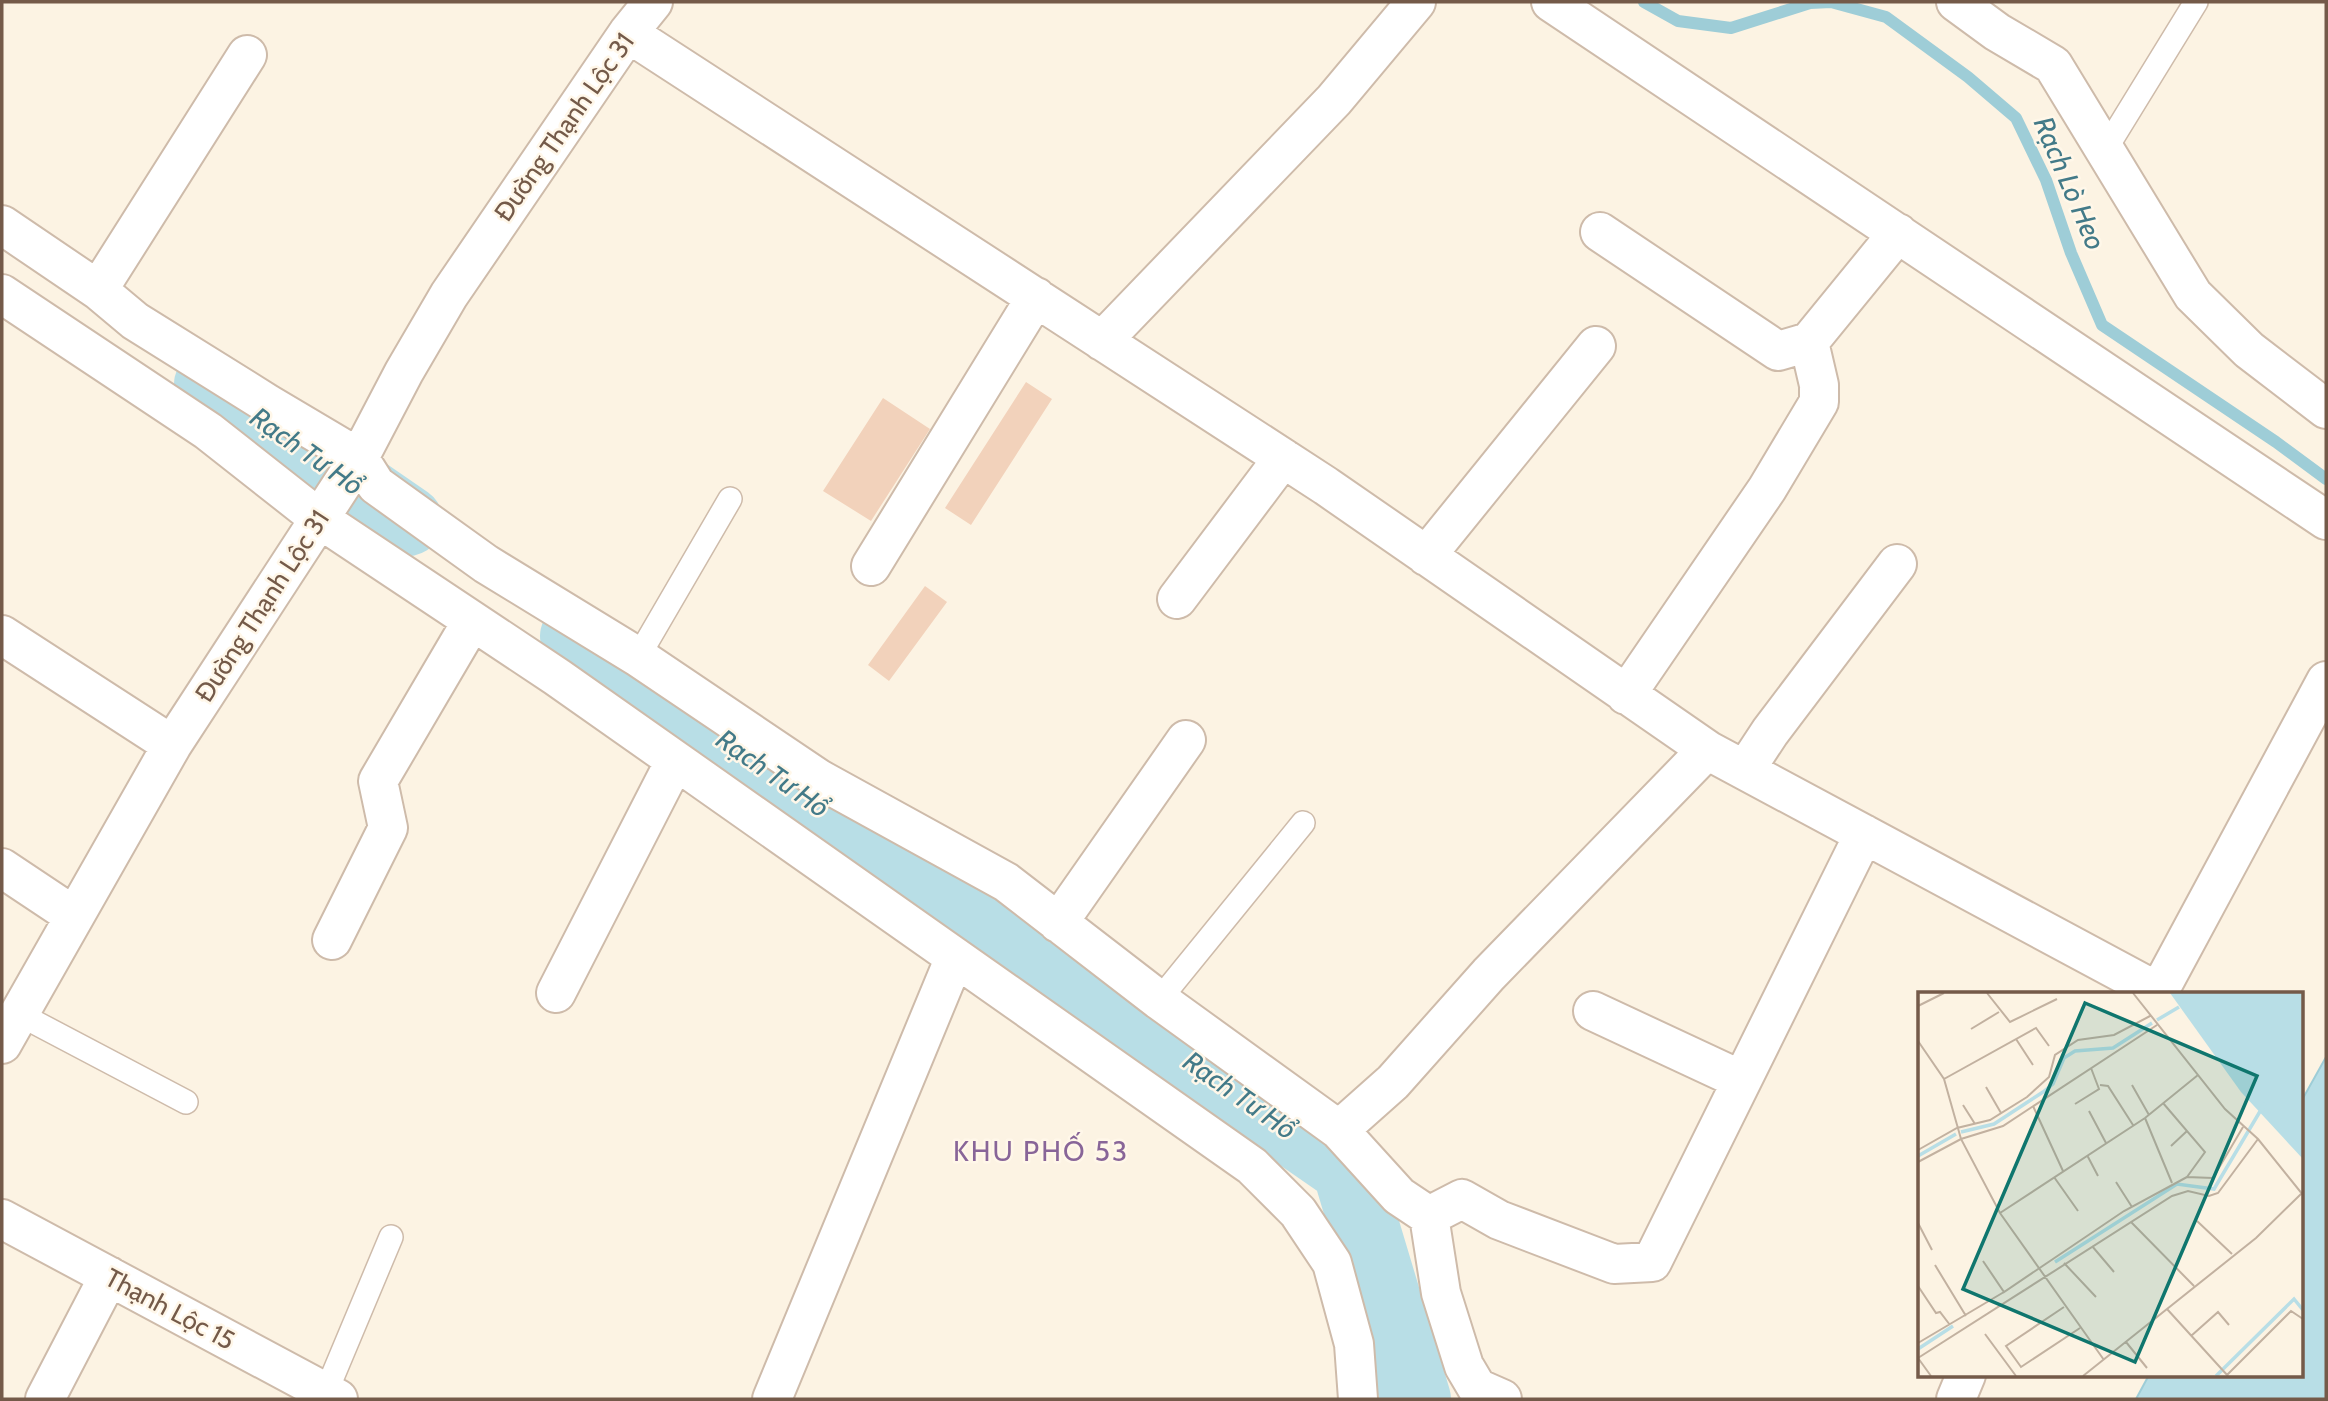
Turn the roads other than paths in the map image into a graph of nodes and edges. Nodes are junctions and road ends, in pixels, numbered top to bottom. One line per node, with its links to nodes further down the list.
1 (653, 2): 6 (street, Đường Thạnh Lộc 31)
2 (1416, 2): 15 (street)
3 (1551, 2): 11 (street)
4 (1956, 2): 8 (street)
5 (2196, 2): 8 (lane)
6 (628, 33): 14 (street); 20 (street, Đường Thạnh Lộc 31)
7 (247, 55): 12 (street)
8 (2105, 150): 18 (street)
9 (2, 225): 12 (street)
10 (1600, 232): 16 (street)
11 (1898, 233): 16 (street); 23 (street)
12 (98, 290): 20 (street)
13 (2, 294): 22 (street)
14 (1036, 297): 15 (street); 26 (street)
15 (1102, 341): 19 (street)
16 (1809, 342): 32 (street)
17 (1596, 346): 24 (street)
18 (2326, 409)
19 (1283, 458): 24 (street); 27 (street)
20 (356, 463): 22 (street, Đường Thạnh Lộc 31); 30 (street)
21 (730, 499): 30 (lane)
22 (324, 513): 28 (street); 34 (street, Đường Thạnh Lộc 31)
23 (2326, 520)
24 (1426, 556): 32 (street)
25 (1897, 564): 37 (street)
26 (870, 566)
27 (1177, 599)
28 (472, 621): 36 (street); 43 (street)
29 (2, 635): 34 (street)
30 (638, 657): 42 (street)
31 (2326, 681): 46 (street)
32 (1626, 695): 35 (street)
33 (1186, 740): 42 (street)
34 (172, 745): 41 (street, Đường Thạnh Lộc 31)
35 (1709, 751): 37 (street); 53 (street)
36 (676, 761): 44 (street); 47 (street)
37 (1745, 770): 39 (street)
38 (1303, 823): 48 (lane)
39 (1864, 834): 45 (street); 51 (street)
40 (2, 868): 41 (street)
41 (74, 916): 50 (street, Đường Thạnh Lộc 31)
42 (1058, 923): 48 (street)
43 (332, 940)
44 (955, 957): 61 (street); 62 (street)
45 (2156, 992)
46 (2159, 992)
47 (555, 993)
48 (1159, 1000): 53 (street)
49 (1593, 1011): 51 (street)
50 (10, 1029): 52 (lane)
51 (1741, 1080): 54 (street)
52 (186, 1102)
53 (1339, 1130): 54 (street)
54 (1429, 1216): 63 (street)
55 (2, 1219): 57 (street, Thạnh Lộc 15)
56 (391, 1237): 59 (lane)
57 (109, 1276): 59 (street, Thạnh Lộc 15); 60 (street)
58 (1966, 1376): 64 (street)
59 (332, 1396)
60 (46, 1399)
61 (772, 1399)
62 (1358, 1399)
63 (1502, 1399)
64 (1956, 1399)

